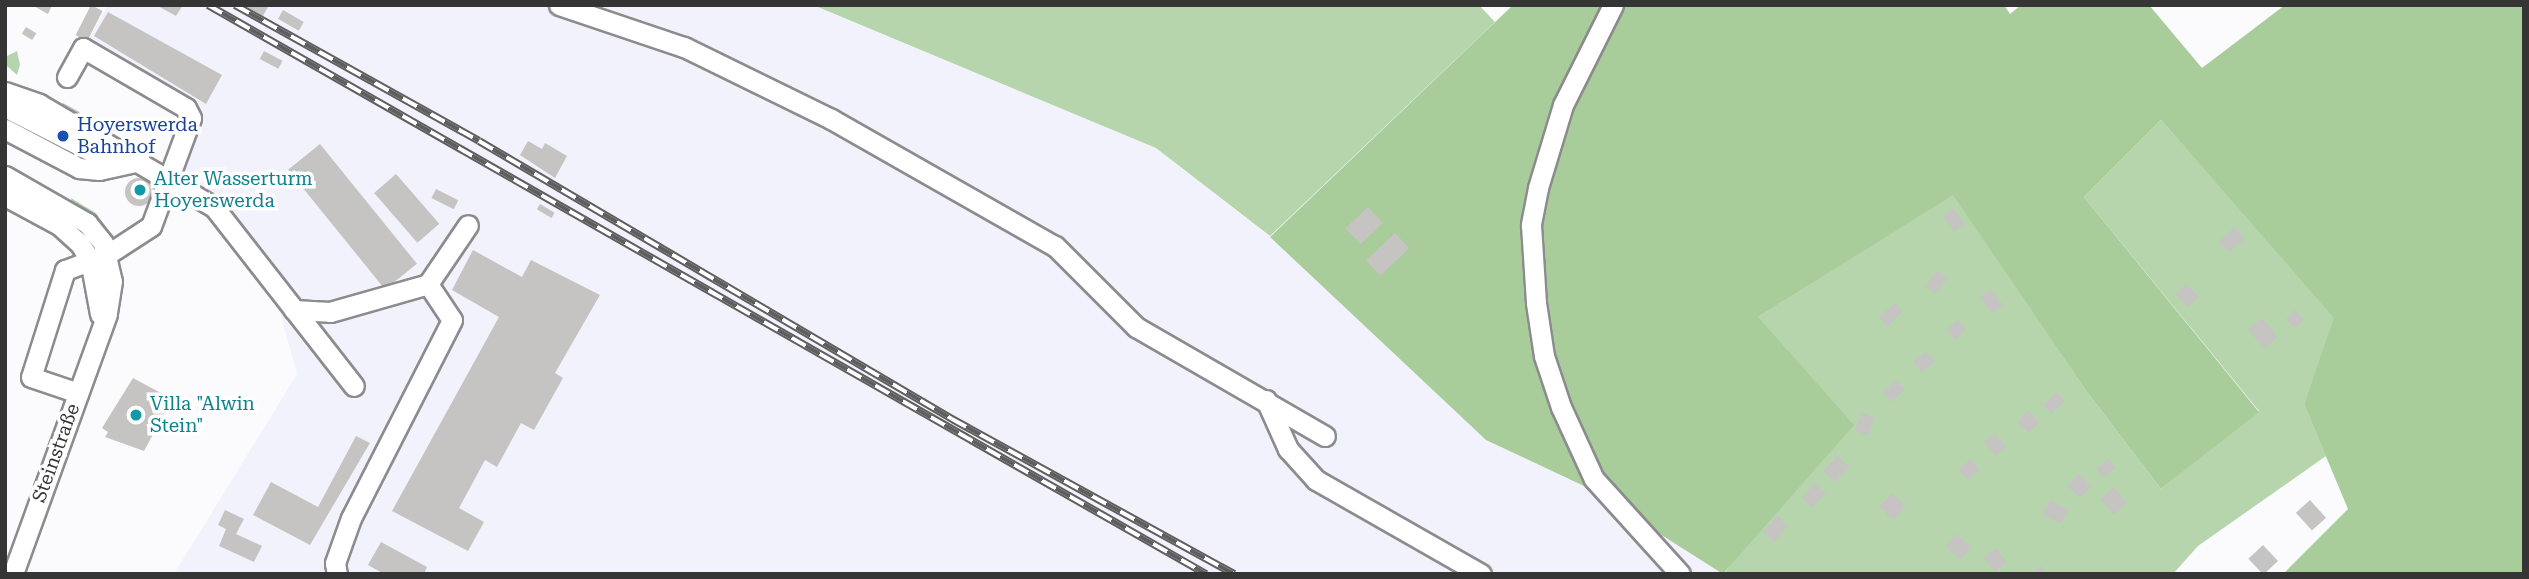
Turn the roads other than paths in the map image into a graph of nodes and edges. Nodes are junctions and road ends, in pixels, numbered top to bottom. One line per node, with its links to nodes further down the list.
1 (559, 5): 18 (street)
2 (1613, 5): 23 (street)
3 (67, 77): 10 (street)
4 (5, 92): 7 (street)
5 (5, 107): 8 (street)
6 (5, 129): 8 (street)
7 (141, 161): 8 (street); 10 (street)
8 (114, 163)
9 (5, 176): 13 (street)
10 (167, 176): 13 (street); 15 (street)
11 (5, 196): 13 (street)
12 (468, 225): 14 (street)
13 (99, 257): 17 (street, Steinstraße); 17 (street)
14 (428, 284): 15 (street); 21 (street)
15 (294, 310): 16 (street)
16 (354, 386)
17 (78, 393): 20 (street, Steinstraße)
18 (1266, 400): 19 (street); 22 (street)
19 (1325, 436)
20 (13, 574)
21 (337, 574)
22 (1481, 574)
23 (1680, 574)

